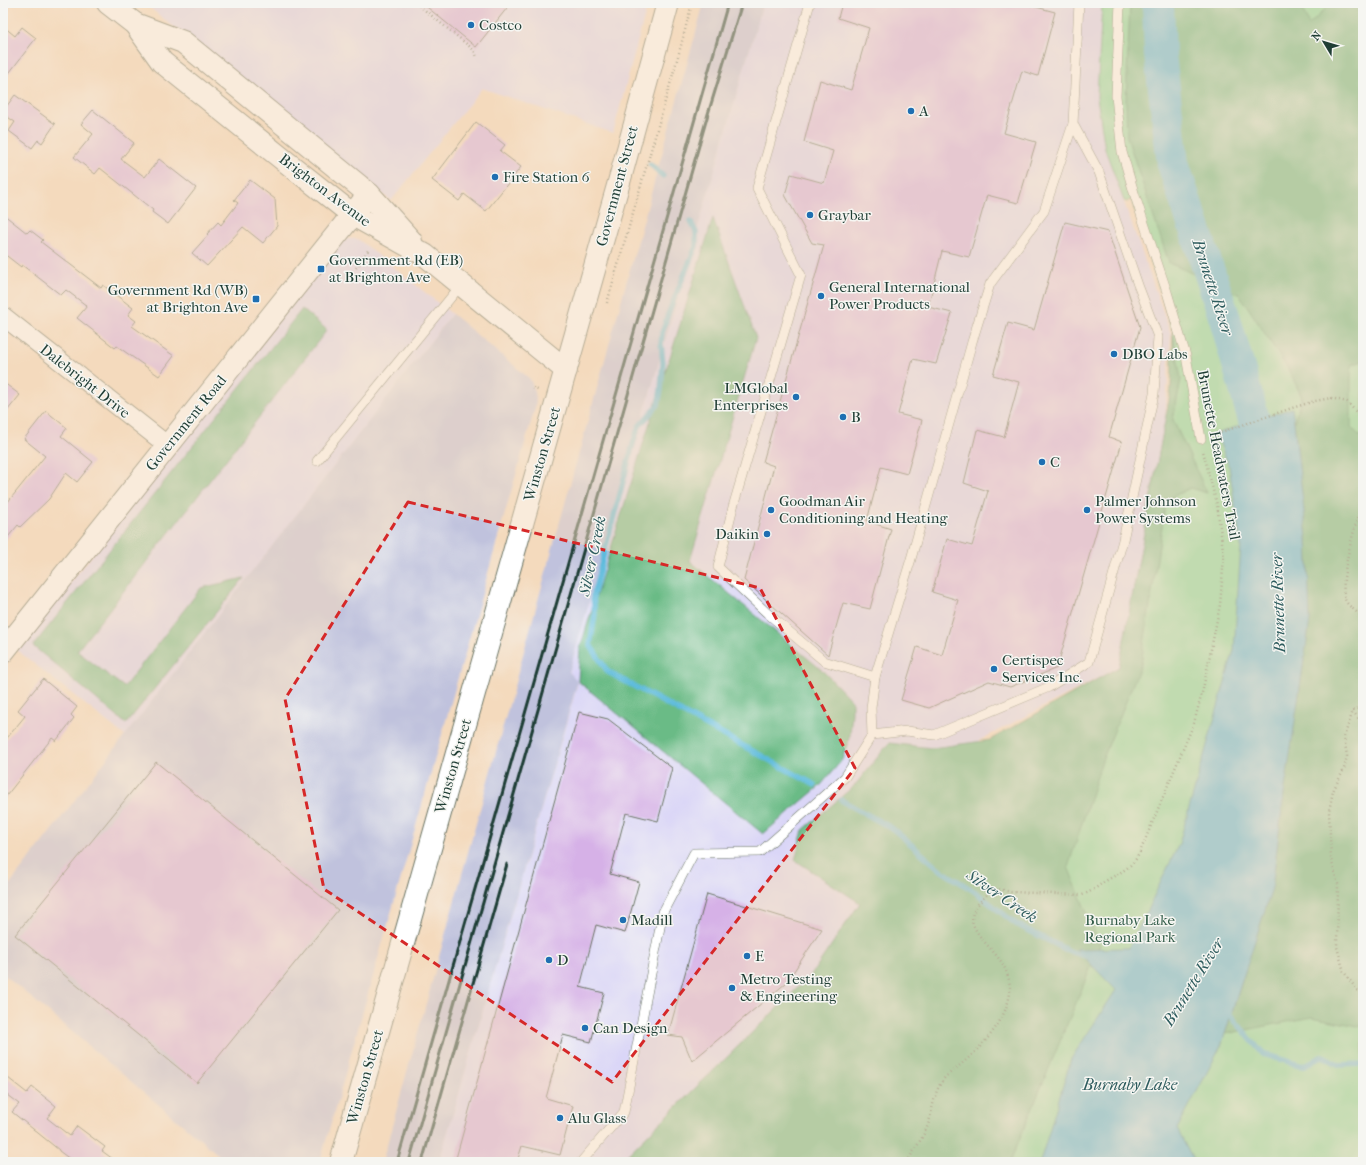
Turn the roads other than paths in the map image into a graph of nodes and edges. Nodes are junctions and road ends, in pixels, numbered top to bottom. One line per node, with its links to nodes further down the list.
1 (108, 3): 6 (street, Brighton Avenue)
2 (668, 3): 13 (street, Government Street)
3 (810, 3): 18 (lane)
4 (1079, 3): 7 (lane)
5 (1120, 3): 14 (lane, Brunette Headwaters Trail)
6 (135, 24): 8 (street, Brighton Avenue); 9 (street, Brighton Avenue)
7 (1073, 124): 18 (lane); 19 (lane)
8 (369, 194): 9 (street, Government Road); 10 (street, Brighton Avenue)
9 (353, 215): 10 (street, Brighton Avenue); 15 (street, Government Road)
10 (425, 255): 11 (street, Brighton Avenue)
11 (461, 285): 13 (street, Brighton Avenue); 16 (lane)
12 (3, 316): 15 (street, Dalebright Drive)
13 (566, 370): 20 (street, Winston Street)
14 (1200, 439)
15 (167, 445): 17 (street, Government Road)
16 (317, 461)
17 (3, 652)
18 (876, 677): 19 (lane)
19 (872, 735): 21 (lane)
20 (341, 1162)
21 (581, 1162)

